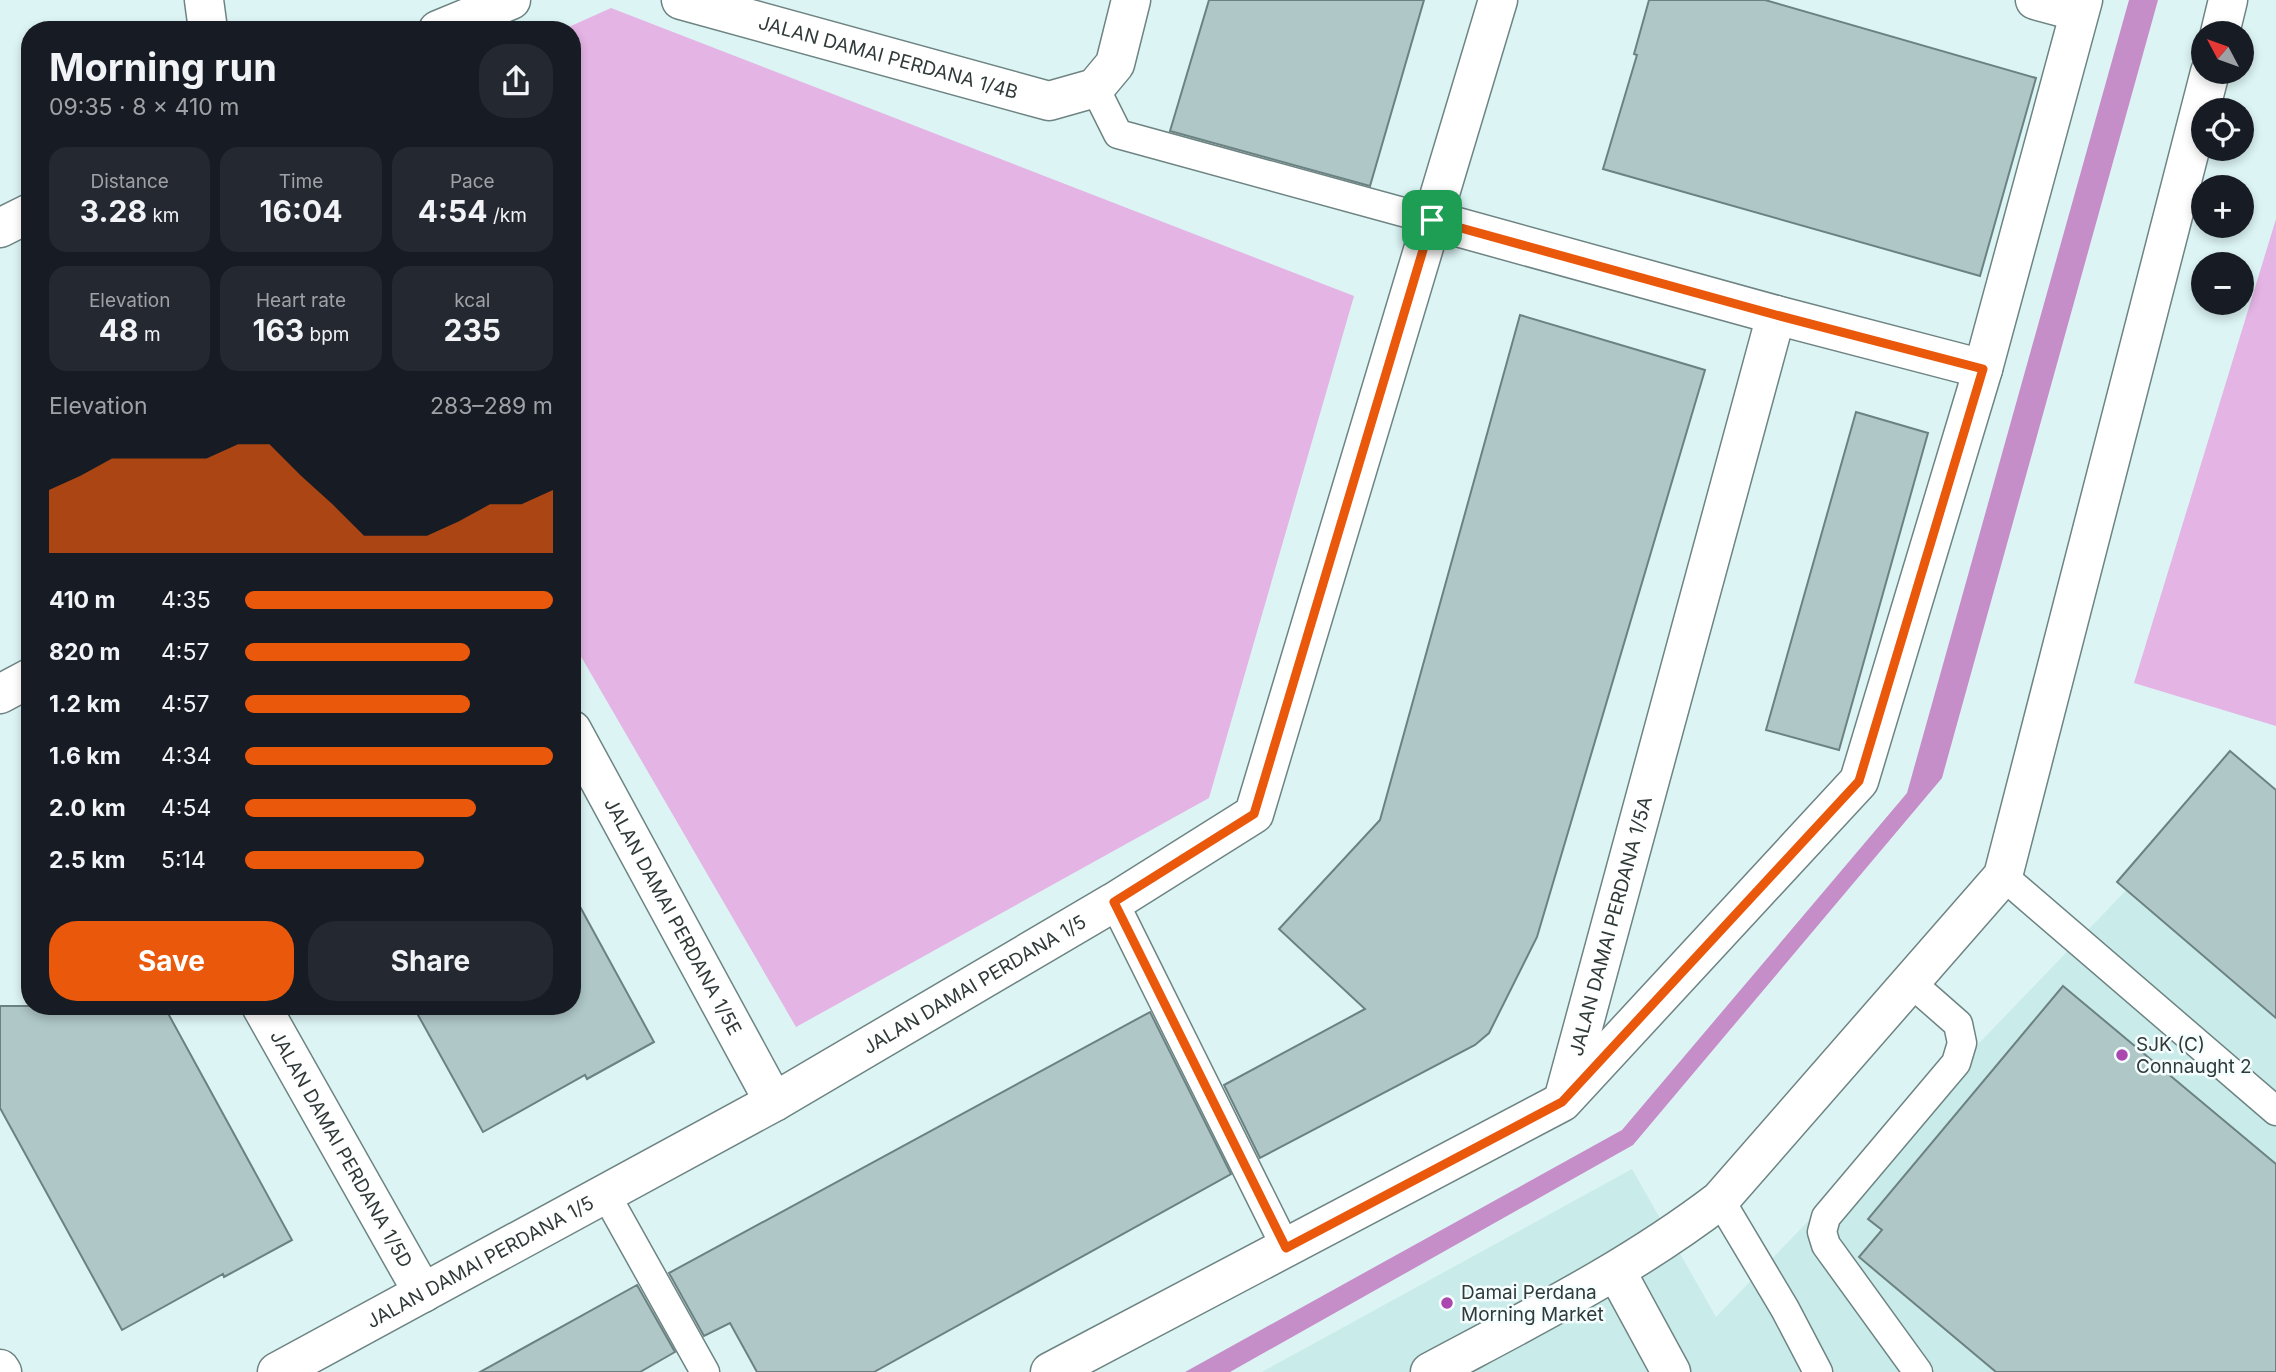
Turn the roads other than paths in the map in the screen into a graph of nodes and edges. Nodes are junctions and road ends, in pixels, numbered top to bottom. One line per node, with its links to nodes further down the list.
1 (204, 0): 9 (street)
2 (511, 0): 10 (street)
3 (681, 0): 13 (street, JALAN DAMAI PERDANA 1/4B)
4 (1132, 0): 13 (street)
5 (1498, 0): 15 (street, JALAN DAMAI PERDANA 1/5)
6 (2035, 0): 8 (street)
7 (2228, 0): 11 (street)
8 (2081, 6): 18 (street)
9 (207, 21)
10 (460, 21)
11 (2223, 21)
12 (2207, 84): 22 (street)
13 (1095, 88): 15 (lane)
14 (21, 218): 16 (street)
15 (1432, 220): 17 (street); 23 (street, JALAN DAMAI PERDANA 1/5)
16 (0, 228)
17 (1776, 315): 18 (street); 27 (street, JALAN DAMAI PERDANA 1/5A)
18 (1983, 369): 27 (street)
19 (21, 683): 20 (street)
20 (0, 694)
21 (581, 747): 26 (street, JALAN DAMAI PERDANA 1/5E)
22 (2003, 876): 24 (street); 28 (lane)
23 (1114, 902): 26 (street, JALAN DAMAI PERDANA 1/5); 31 (lane)
24 (1909, 981): 30 (street); 40 (lane)
25 (266, 1015): 33 (street, JALAN DAMAI PERDANA 1/5D)
26 (774, 1102): 29 (street, JALAN DAMAI PERDANA 1/5)
27 (1562, 1102): 31 (street)
28 (2276, 1111)
29 (605, 1193): 33 (street, JALAN DAMAI PERDANA 1/5); 35 (lane)
30 (1720, 1200): 32 (street); 39 (lane)
31 (1286, 1248): 36 (street)
32 (1616, 1271): 37 (street); 38 (street)
33 (423, 1293): 34 (street, JALAN DAMAI PERDANA 1/5)
34 (277, 1372)
35 (705, 1372)
36 (1050, 1372)
37 (1430, 1372)
38 (1671, 1372)
39 (1818, 1372)
40 (1918, 1372)

